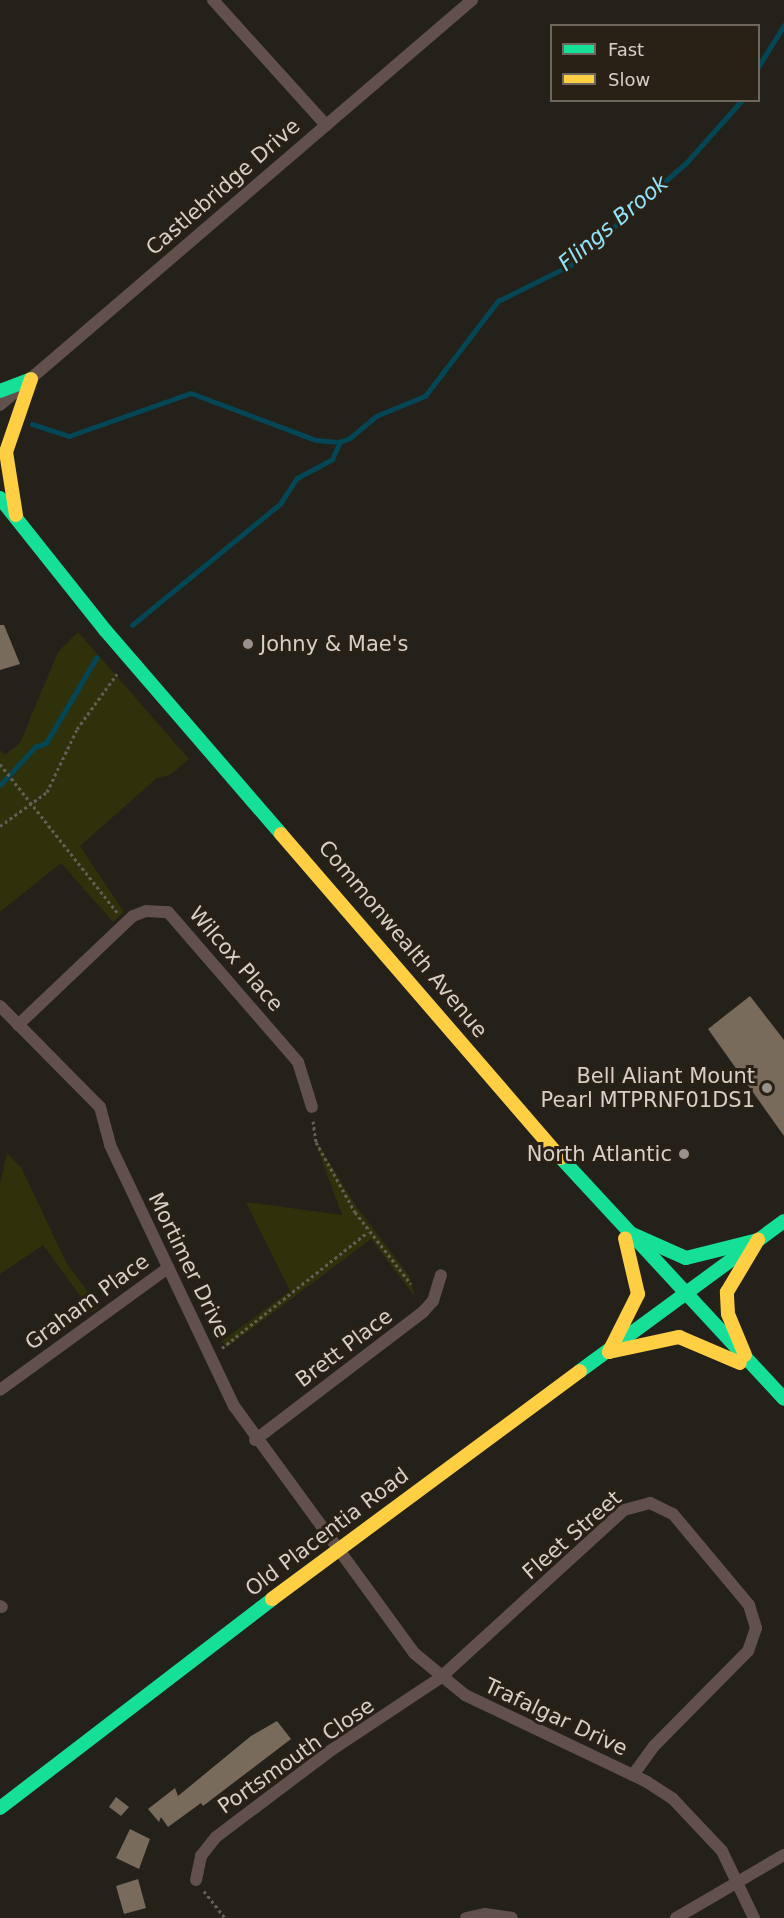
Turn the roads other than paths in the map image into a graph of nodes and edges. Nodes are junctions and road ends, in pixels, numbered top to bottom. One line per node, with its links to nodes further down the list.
1 (213, 0): 3 (street)
2 (472, 0): 3 (street, Castlebridge Drive)
3 (326, 125): 4 (street, Castlebridge Drive)
4 (31, 379): 5 (main road); 6 (street, Castlebridge Drive); 9 (main road)
5 (0, 392)
6 (0, 405)
7 (0, 498): 9 (main road, Commonwealth Avenue)
8 (0, 510): 9 (main road)
9 (17, 517): 14 (main road, Commonwealth Avenue)
10 (0, 1006): 11 (street, Mortimer Drive)
11 (18, 1025): 12 (street, Wilcox Place); 16 (street, Mortimer Drive)
12 (312, 1107)
13 (784, 1221): 15 (main road, Old Placentia Road)
14 (622, 1229): 15 (main road); 18 (main road, Commonwealth Avenue); 19 (main road)
15 (758, 1240): 18 (main road, Old Placentia Road); 20 (main road)
16 (168, 1268): 21 (street, Graham Place); 23 (street, Mortimer Drive)
17 (441, 1275): 23 (street, Brett Place)
18 (684, 1297): 19 (main road, Old Placentia Road); 20 (main road, Commonwealth Avenue)
19 (609, 1352): 20 (main road); 24 (main road, Old Placentia Road)
20 (750, 1368): 22 (main road, Commonwealth Avenue)
21 (0, 1390)
22 (784, 1399)
23 (255, 1440): 24 (street, Mortimer Drive)
24 (336, 1550): 25 (street, Trafalgar Drive); 27 (main road, Old Placentia Road)
25 (440, 1678): 26 (street, Trafalgar Drive); 26 (street, Fleet Street); 29 (street, Portsmouth Close)
26 (633, 1775): 30 (street, Trafalgar Drive)
27 (0, 1808)
28 (784, 1855): 30 (street)
29 (196, 1880)
30 (739, 1881): 33 (street); 34 (street, Trafalgar Drive)
31 (466, 1918): 32 (street)
32 (512, 1918)
33 (676, 1918)
34 (754, 1918)

